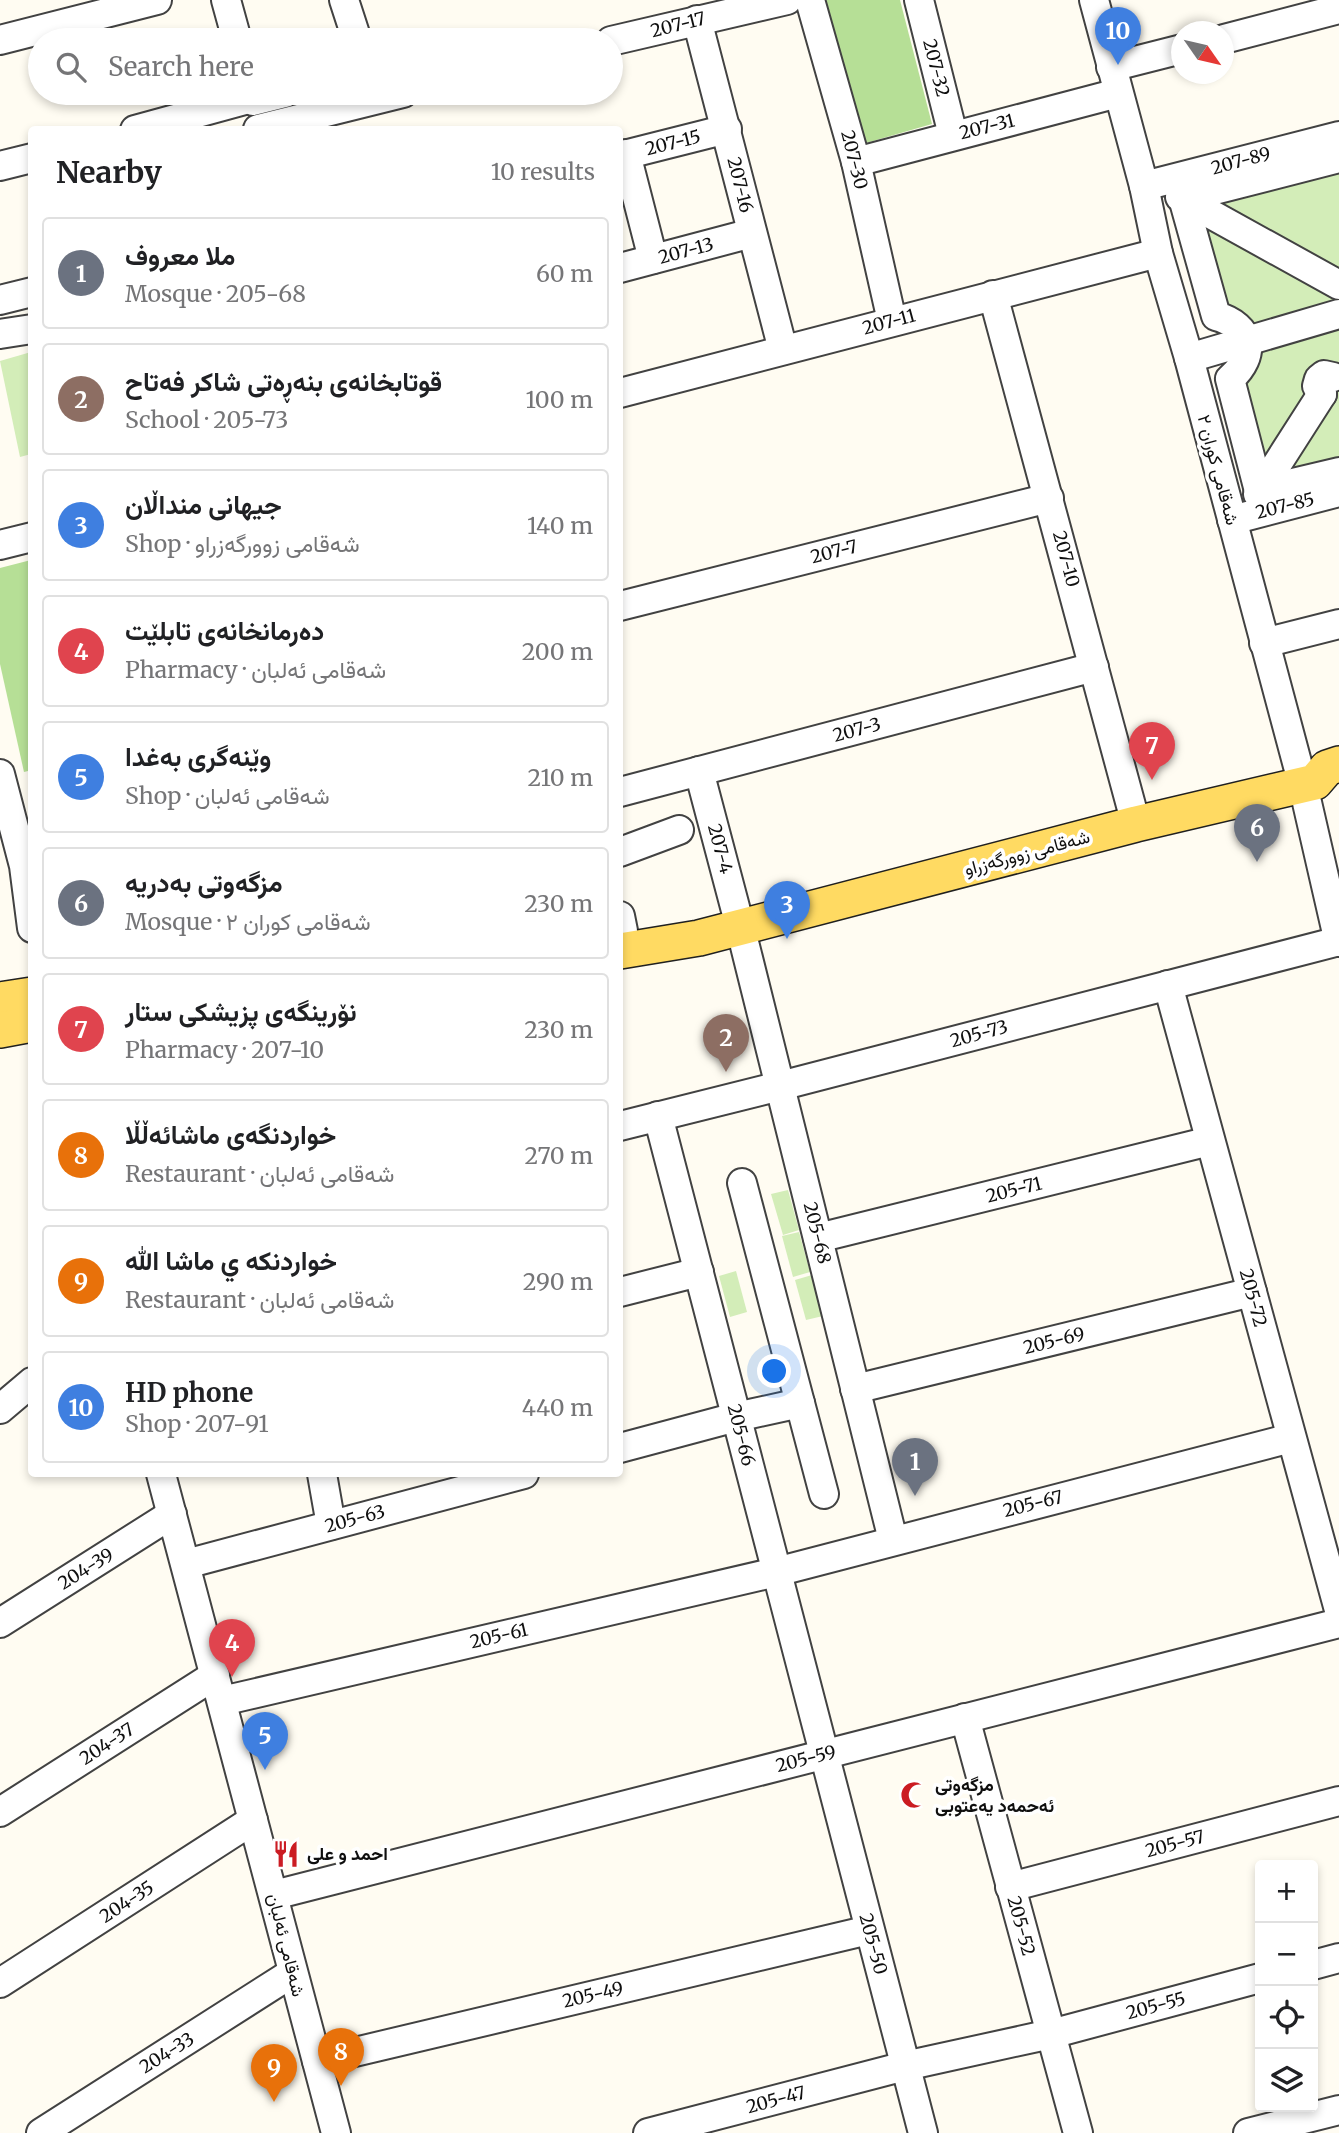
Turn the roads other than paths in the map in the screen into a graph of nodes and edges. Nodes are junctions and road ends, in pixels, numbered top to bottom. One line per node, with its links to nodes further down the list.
1 (157, 0): 8 (street)
2 (226, 0): 12 (street)
3 (344, 0): 13 (street)
4 (787, 0): 10 (street, 207-17)
5 (810, 0): 32 (street, 207-30)
6 (919, 0): 27 (street, 207-32)
7 (1094, 0): 19 (street, شەقامی کوران ٢)
8 (100, 7): 11 (street)
9 (1339, 9): 15 (street)
10 (697, 20): 16 (street, 207-17); 26 (street, 207-16)
11 (36, 28)
12 (234, 28)
13 (353, 28)
14 (28, 31): 17 (street)
15 (1234, 35)
16 (623, 38)
17 (0, 40)
18 (1171, 54): 19 (street, 207-31)
19 (1115, 80): 27 (street, 207-31); 34 (street, شەقامی کوران ٢)
20 (224, 105): 23 (street)
21 (254, 105): 24 (street)
22 (342, 105): 25 (street)
23 (149, 126)
24 (257, 126)
25 (268, 126)
26 (727, 129): 29 (street, 207-15); 36 (street, 207-16)
27 (953, 135): 32 (street, 207-31)
28 (1339, 136): 34 (street, 207-89)
29 (623, 155): 38 (street)
30 (1339, 158): 35 (street)
31 (28, 159): 33 (street)
32 (856, 162): 45 (street, 207-30)
33 (0, 166)
34 (1144, 186): 37 (street, شەقامی کوران ٢)
35 (1182, 198): 40 (street); 48 (street)
36 (752, 233): 38 (street, 207-13); 49 (street, 207-16)
37 (1158, 253): 42 (street, 207-11); 50 (street, شەقامی کوران ٢)
38 (653, 259): 39 (street, 207-13)
39 (623, 267)
40 (1339, 285)
41 (28, 293): 43 (street)
42 (993, 295): 45 (street, 207-11); 56 (street, 207-10)
43 (0, 300)
44 (1339, 314): 48 (street)
45 (892, 321): 49 (street, 207-11)
46 (28, 330): 47 (street)
47 (0, 334)
48 (1246, 341): 50 (street); 54 (street)
49 (783, 350): 52 (street, 207-11)
50 (1189, 358): 57 (street, شەقامی کوران ٢)
51 (1331, 380): 54 (street)
52 (623, 392)
53 (1339, 472): 54 (street)
54 (1258, 492)
55 (1339, 492): 57 (street, 207-85)
56 (1049, 498): 60 (street, 207-7); 63 (street, 207-10)
57 (1231, 520): 62 (street, شەقامی کوران ٢)
58 (28, 538): 59 (street)
59 (0, 545)
60 (623, 605)
61 (1339, 624): 62 (street)
62 (1264, 643): 66 (street, شەقامی کوران ٢)
63 (1094, 667): 64 (street, 207-3); 68 (street, 207-10)
64 (699, 771): 67 (street, 207-3); 72 (street, 207-4)
65 (0, 774): 71 (street)
66 (1324, 781): 68 (main road, شەقامی زوورگەزراو); 74 (street, شەقامی کوران ٢)
67 (623, 791)
68 (1136, 824): 72 (main road, شەقامی زوورگەزراو)
69 (680, 830): 70 (street)
70 (623, 851)
71 (28, 867)
72 (740, 926): 73 (main road, شەقامی زوورگەزراو); 76 (street, 205-68)
73 (623, 933)
74 (1339, 941): 75 (street, 205-73)
75 (1168, 985): 76 (street, 205-73); 79 (street, 205-72)
76 (780, 1086): 77 (street, 205-73); 81 (street, 205-68)
77 (658, 1116): 78 (street, 205-73); 82 (street, 205-66)
78 (623, 1125)
79 (1210, 1141): 81 (street, 205-71); 84 (street, 205-72)
80 (742, 1183): 87 (street)
81 (818, 1238): 86 (street, 205-68)
82 (698, 1272): 83 (street); 89 (street, 205-66)
83 (623, 1291)
84 (1252, 1292): 86 (street, 205-69); 90 (street, 205-72)
85 (28, 1385): 88 (street)
86 (855, 1389): 98 (street, 205-68)
87 (800, 1403): 89 (street); 95 (street)
88 (0, 1409)
89 (736, 1417): 91 (street); 100 (street, 205-66)
90 (1292, 1438): 98 (street, 205-67); 101 (street, 205-72)
91 (623, 1447)
92 (162, 1477): 96 (street, شەقامی ئەلبان)
93 (323, 1477): 97 (street)
94 (513, 1477): 97 (street, 205-63)
95 (824, 1494)
96 (172, 1514): 99 (street, شەقامی ئەلبان); 102 (street, 204-39)
97 (331, 1525): 99 (street, 205-63)
98 (893, 1540): 100 (street, 205-67)
99 (186, 1564): 104 (street, شەقامی ئەلبان)
100 (776, 1572): 104 (street, 205-61); 106 (street, 205-66)
101 (1339, 1610)
102 (0, 1623)
103 (1339, 1623): 105 (street, 205-59)
104 (218, 1688): 108 (street, 204-37); 109 (street, شەقامی ئەلبان)
105 (965, 1718): 106 (street, 205-59); 110 (street, 205-52)
106 (823, 1754): 111 (street, 205-59); 112 (street, 205-50)
107 (1339, 1801): 110 (street, 205-57)
108 (0, 1812)
109 (253, 1820): 111 (street, شەقامی ئەلبان); 117 (street, 204-35)
110 (1010, 1887): 118 (street, 205-52)
111 (274, 1895): 115 (street, شەقامی ئەلبان)
112 (869, 1930): 119 (street, 205-49); 120 (street, 205-50)
113 (1339, 1958): 114 (street)
114 (1318, 1964)
115 (292, 1973): 119 (street, شەقامی ئەلبان); 123 (street, 204-33)
116 (1255, 1980): 118 (street, 205-55)
117 (0, 1983)
118 (1051, 2034): 120 (street, 205-55); 126 (street, 205-52)
119 (317, 2061): 122 (street, شەقامی ئەلبان)
120 (905, 2066): 124 (street, 205-47); 125 (street, 205-50)
121 (1339, 2110): 127 (street)
122 (331, 2131)
123 (41, 2133)
124 (648, 2133)
125 (923, 2133)
126 (1078, 2133)
127 (1248, 2133)

